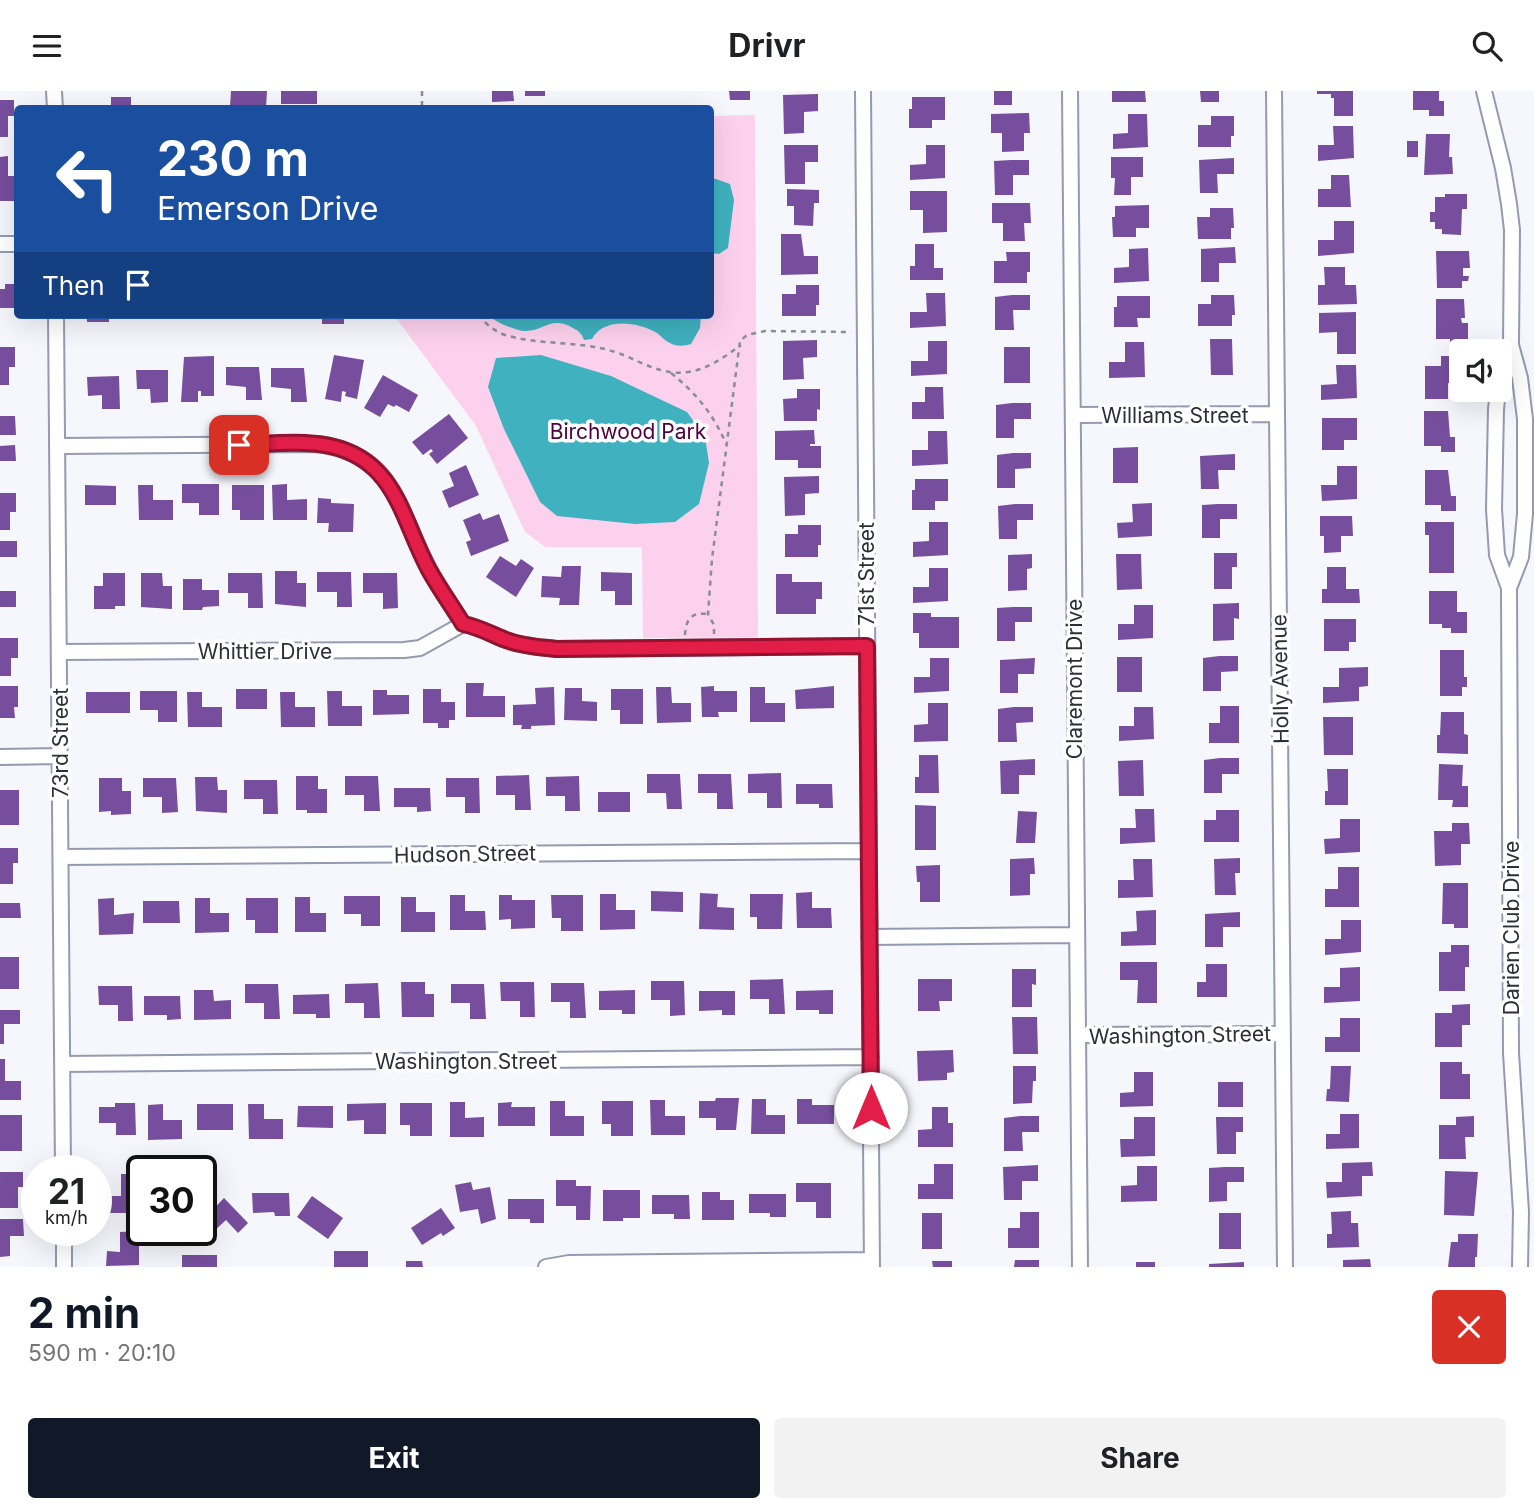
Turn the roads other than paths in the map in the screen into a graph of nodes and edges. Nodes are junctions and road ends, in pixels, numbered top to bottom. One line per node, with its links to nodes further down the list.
1 (863, 91): 14 (street, 71st Street)
2 (1070, 91): 10 (street, Claremont Drive)
3 (1275, 91): 9 (street, Holly Avenue)
4 (1484, 91): 6 (street, Darien Club Drive)
5 (56, 319): 11 (street, 73rd Street)
6 (1511, 339)
7 (1512, 349): 12 (street, Darien Club Drive)
8 (1497, 402): 12 (street, Darien Club Drive)
9 (1277, 414): 10 (street, Williams Street); 22 (street, Holly Avenue)
10 (1073, 415): 20 (street, Claremont Drive)
11 (57, 446): 13 (street); 15 (street, 73rd Street)
12 (1509, 588): 33 (street, Darien Club Drive)
13 (463, 624): 14 (street); 15 (street, Whittier Drive)
14 (867, 646): 18 (street, 71st Street)
15 (60, 652): 16 (street, 73rd Street)
16 (60, 756): 17 (street); 19 (street, 73rd Street)
17 (0, 757)
18 (869, 851): 19 (street, Hudson Street); 21 (street, 71st Street)
19 (61, 857): 25 (street, 73rd Street)
20 (1077, 935): 21 (street); 23 (street, Claremont Drive)
21 (869, 936): 24 (street, 71st Street)
22 (1283, 1034): 23 (street, Washington Street); 32 (street, Holly Avenue)
23 (1078, 1035): 31 (street, Claremont Drive)
24 (871, 1057): 25 (street, Washington Street); 28 (street, 71st Street)
25 (62, 1064): 26 (street, 73rd Street)
26 (63, 1155)
27 (64, 1246): 29 (street)
28 (872, 1263): 30 (street)
29 (64, 1267)
30 (546, 1267)
31 (1080, 1267)
32 (1285, 1267)
33 (1520, 1267)

